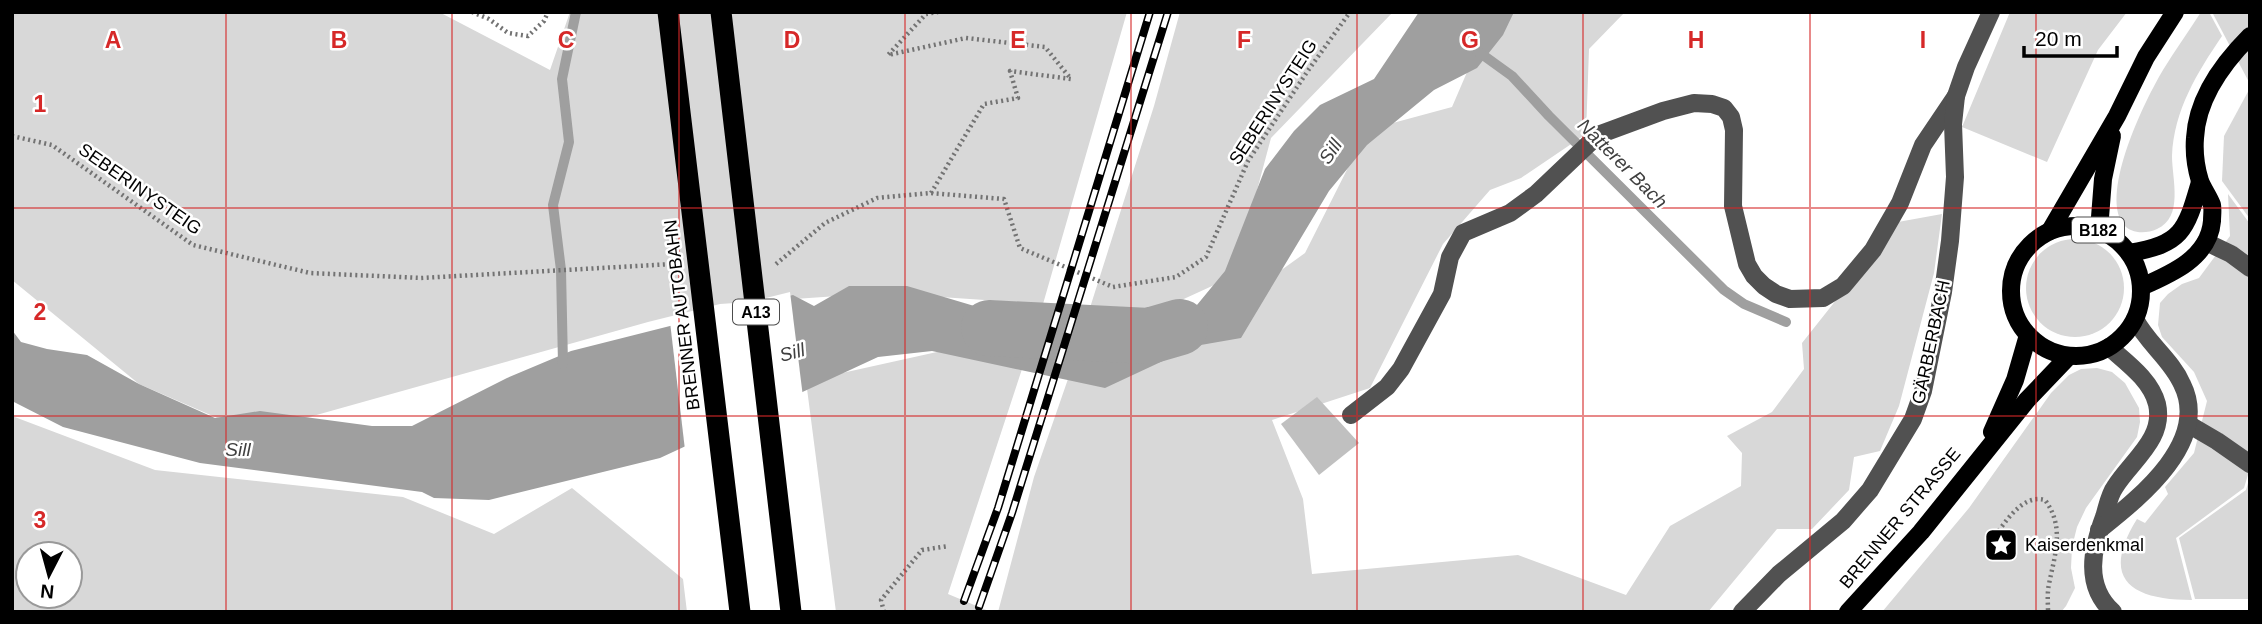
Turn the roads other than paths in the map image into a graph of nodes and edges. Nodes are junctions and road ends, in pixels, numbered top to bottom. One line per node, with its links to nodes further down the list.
1 (668, 12): 24 (highway, BRENNER AUTOBAHN)
2 (721, 12): 28 (highway, A13)
3 (1991, 12): 6 (street, GÄRBERBACH)
4 (2175, 12): 7 (main road, B182)
5 (2250, 36): 8 (main road)
6 (1956, 96): 19 (street); 29 (street, GÄRBERBACH)
7 (2117, 116): 9 (main road, B182); 10 (main road, B182)
8 (2200, 182): 11 (main road); 12 (main road)
9 (2099, 230): 10 (main road, B182); 12 (main road, B182)
10 (2050, 231): 16 (main road, B182)
11 (2206, 242): 13 (street); 14 (main road)
12 (2129, 253): 14 (main road, B182)
13 (2250, 268)
14 (2141, 287): 15 (main road, B182)
15 (2135, 319): 17 (main road); 20 (street)
16 (2028, 335): 18 (main road); 21 (main road, BRENNER STRASSE)
17 (2109, 347): 18 (main road); 23 (street)
18 (2069, 356): 21 (main road, BRENNER STRASSE)
19 (1351, 415)
20 (2188, 424): 22 (street); 23 (street)
21 (1984, 452): 30 (main road, BRENNER STRASSE)
22 (2250, 464)
23 (2099, 530): 25 (street)
24 (735, 569): 26 (highway); 27 (highway, BRENNER AUTOBAHN)
25 (2102, 609)
26 (732, 612)
27 (740, 612)
28 (790, 612)
29 (1742, 612)
30 (1848, 612)

